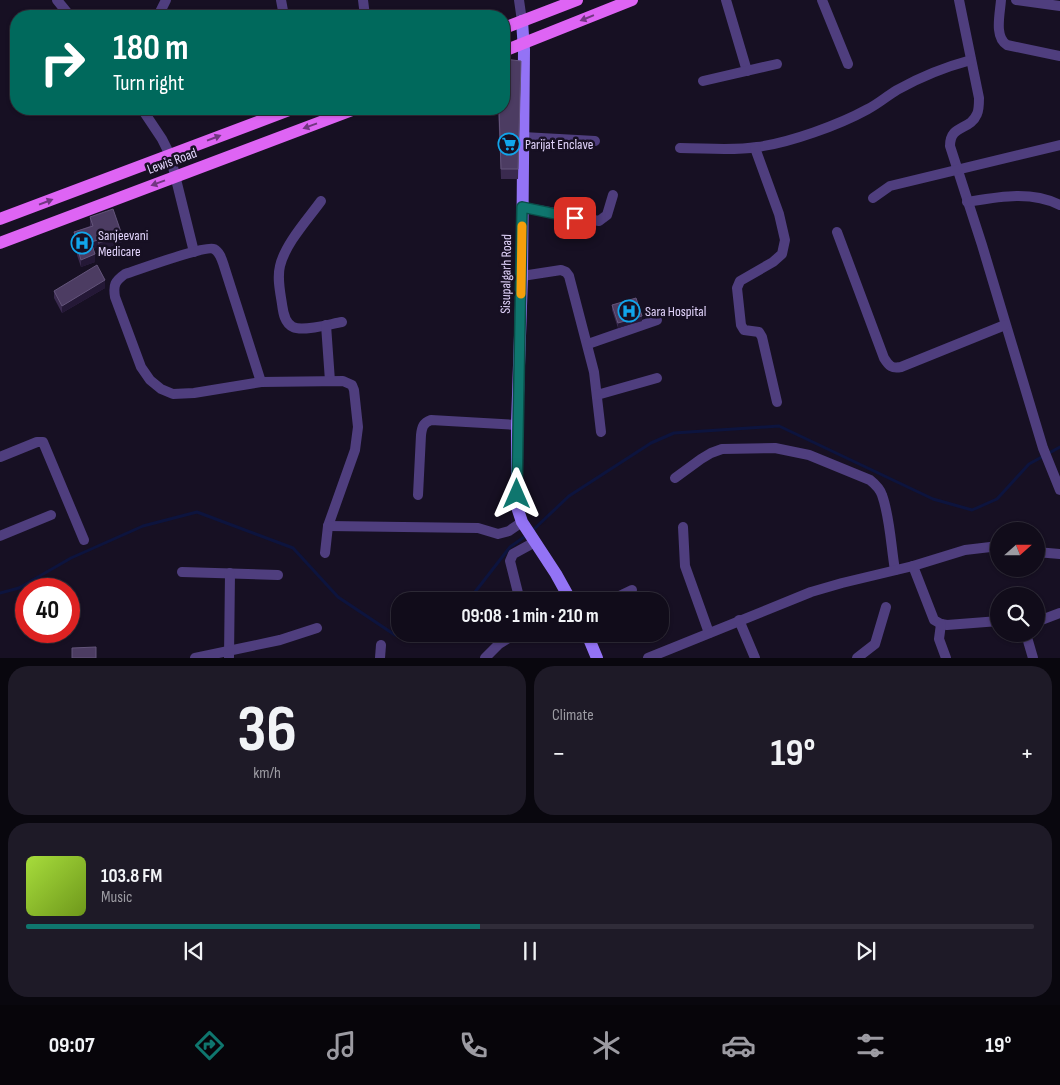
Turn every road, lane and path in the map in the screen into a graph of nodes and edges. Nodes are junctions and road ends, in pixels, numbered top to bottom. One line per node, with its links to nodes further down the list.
1 (57, 0): 11 (street)
2 (519, 0): 12 (street)
3 (577, 0): 12 (main road)
4 (632, 0): 14 (main road, one-way to 14)
5 (726, 0): 20 (street)
6 (822, 0): 19 (street)
7 (959, 0): 17 (street)
8 (1001, 0): 16 (street)
9 (1016, 0): 10 (street)
10 (1060, 6)
11 (65, 10)
12 (522, 21): 13 (main road); 14 (street, Sisupalgarh Road)
13 (510, 26)
14 (524, 43): 15 (main road); 25 (street, Sisupalgarh Road)
15 (510, 49)
16 (1060, 56)
17 (971, 60): 29 (street); 31 (street)
18 (777, 64): 20 (street)
19 (848, 64)
20 (747, 71): 21 (street)
21 (703, 81)
22 (146, 115): 30 (street)
23 (276, 115): 30 (main road, Lewis Road, one-way to 23)
24 (339, 115): 32 (main road, Lewis Road, one-way to 32)
25 (523, 137): 26 (street); 38 (street, Sisupalgarh Road)
26 (595, 141)
27 (1060, 145): 31 (street)
28 (680, 148): 29 (street)
29 (755, 148): 53 (street)
30 (170, 155): 32 (street); 39 (main road, Lewis Road, one-way to 30)
31 (957, 171): 34 (street); 36 (street)
32 (176, 176): 41 (main road, Lewis Road, one-way to 41); 42 (street)
33 (613, 195): 38 (street)
34 (873, 198)
35 (321, 201): 46 (street)
36 (967, 202): 37 (street); 47 (street)
37 (1060, 205)
38 (522, 207): 43 (street, Sisupalgarh Road)
39 (0, 219)
40 (837, 232): 47 (street)
41 (0, 243)
42 (194, 252): 51 (street); 51 (street)
43 (522, 276): 48 (street); 54 (street, Sisupalgarh Road)
44 (657, 320): 48 (street)
45 (342, 322): 46 (street)
46 (326, 325): 50 (street)
47 (1005, 325): 58 (street)
48 (588, 344): 52 (street)
49 (657, 378): 52 (street)
50 (330, 381): 51 (street); 62 (street)
51 (261, 382)
52 (597, 396): 55 (street)
53 (777, 402)
54 (517, 425): 59 (street); 61 (street, Sisupalgarh Road)
55 (601, 432)
56 (0, 457): 65 (street)
57 (675, 478): 72 (street)
58 (1060, 490)
59 (418, 495)
60 (51, 515): 64 (street)
61 (524, 525): 62 (street); 66 (street)
62 (328, 526): 68 (street)
63 (683, 527): 87 (street)
64 (0, 536)
65 (84, 540)
66 (534, 540): 77 (street); 78 (street)
67 (990, 547): 71 (street)
68 (325, 553)
69 (1045, 553): 70 (street)
70 (1060, 554)
71 (914, 566): 72 (street); 85 (street)
72 (895, 570): 83 (street)
73 (182, 572): 74 (street)
74 (230, 573): 75 (street); 92 (street)
75 (278, 575)
76 (632, 590): 79 (street)
77 (518, 592)
78 (566, 592)
79 (628, 592)
80 (886, 606): 99 (street)
81 (1060, 612): 82 (street)
82 (1045, 618)
83 (739, 620): 87 (street); 98 (street)
84 (990, 622): 85 (street)
85 (941, 624): 100 (street)
86 (317, 628): 92 (street)
87 (709, 633): 97 (street)
88 (502, 642): 95 (street)
89 (590, 642): 96 (street)
90 (1028, 642): 101 (street)
91 (381, 645): 94 (street)
92 (229, 654): 93 (street)
93 (196, 658)
94 (380, 658)
95 (485, 658)
96 (597, 658)
97 (648, 658)
98 (756, 658)
99 (857, 658)
100 (946, 658)
101 (1033, 658)

